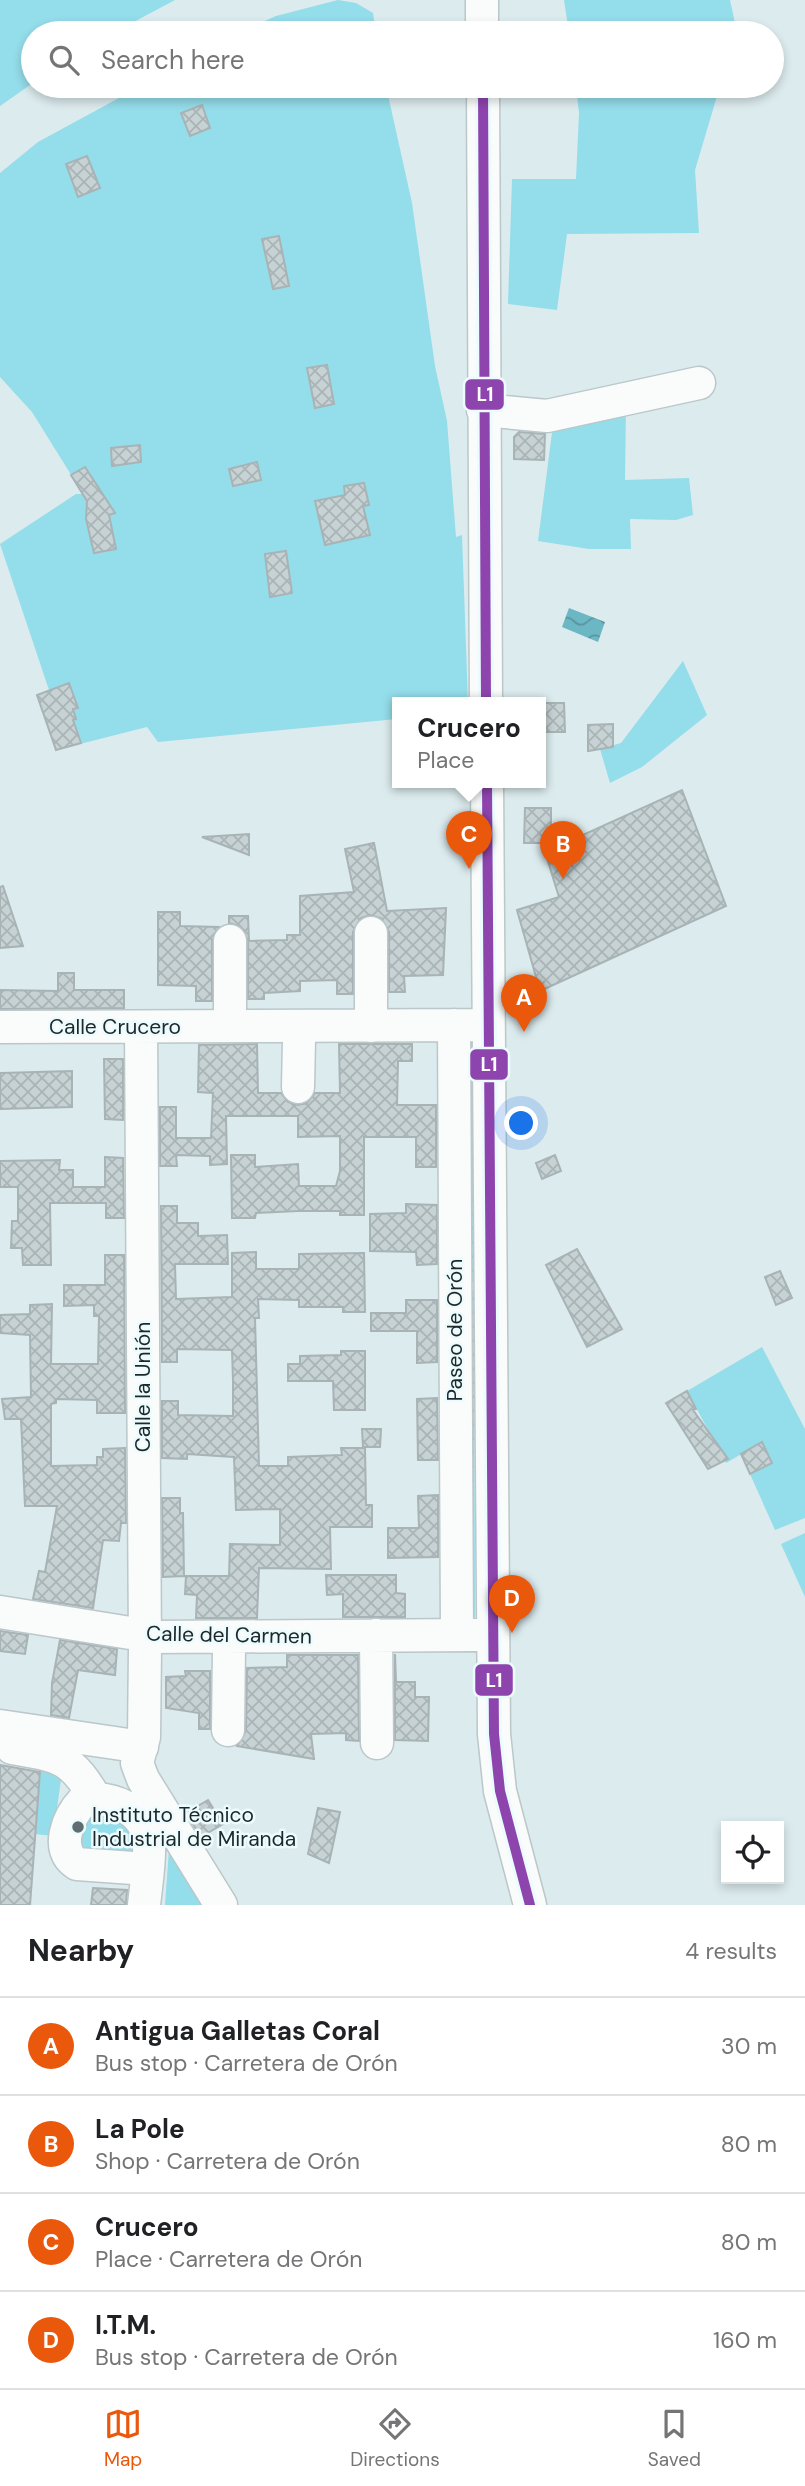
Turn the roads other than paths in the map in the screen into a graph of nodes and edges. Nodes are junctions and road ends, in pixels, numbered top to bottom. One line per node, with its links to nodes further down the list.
1 (482, 0): 2 (street)
2 (482, 21)
3 (483, 98): 5 (street)
4 (699, 383): 5 (street)
5 (483, 410): 6 (street)
6 (486, 697)
7 (487, 788): 11 (street)
8 (371, 933): 12 (street)
9 (230, 941): 15 (street)
10 (454, 1025): 11 (street, Calle Crucero); 12 (street, Calle Crucero); 21 (street, Paseo de Orón)
11 (487, 1025): 22 (street)
12 (371, 1026): 15 (street, Calle Crucero)
13 (0, 1027): 14 (street, Calle Crucero)
14 (141, 1027): 15 (street, Calle Crucero); 19 (street, Calle la Unión)
15 (230, 1027)
16 (299, 1040): 17 (street)
17 (298, 1087)
18 (0, 1612): 19 (street, Calle del Carmen)
19 (145, 1635): 20 (street, Calle del Carmen); 28 (street, Calle la Unión)
20 (376, 1635): 21 (street, Calle del Carmen); 26 (street)
21 (457, 1635): 22 (street, Calle del Carmen)
22 (491, 1635): 33 (street)
23 (229, 1648): 25 (street, Calle del Carmen)
24 (0, 1726): 28 (street)
25 (229, 1730)
26 (377, 1743)
27 (0, 1746): 29 (street)
28 (142, 1747): 32 (street, Calle la Unión)
29 (95, 1798): 30 (street); 30 (street)
30 (147, 1869): 31 (street)
31 (144, 1905)
32 (220, 1905)
33 (530, 1905)

